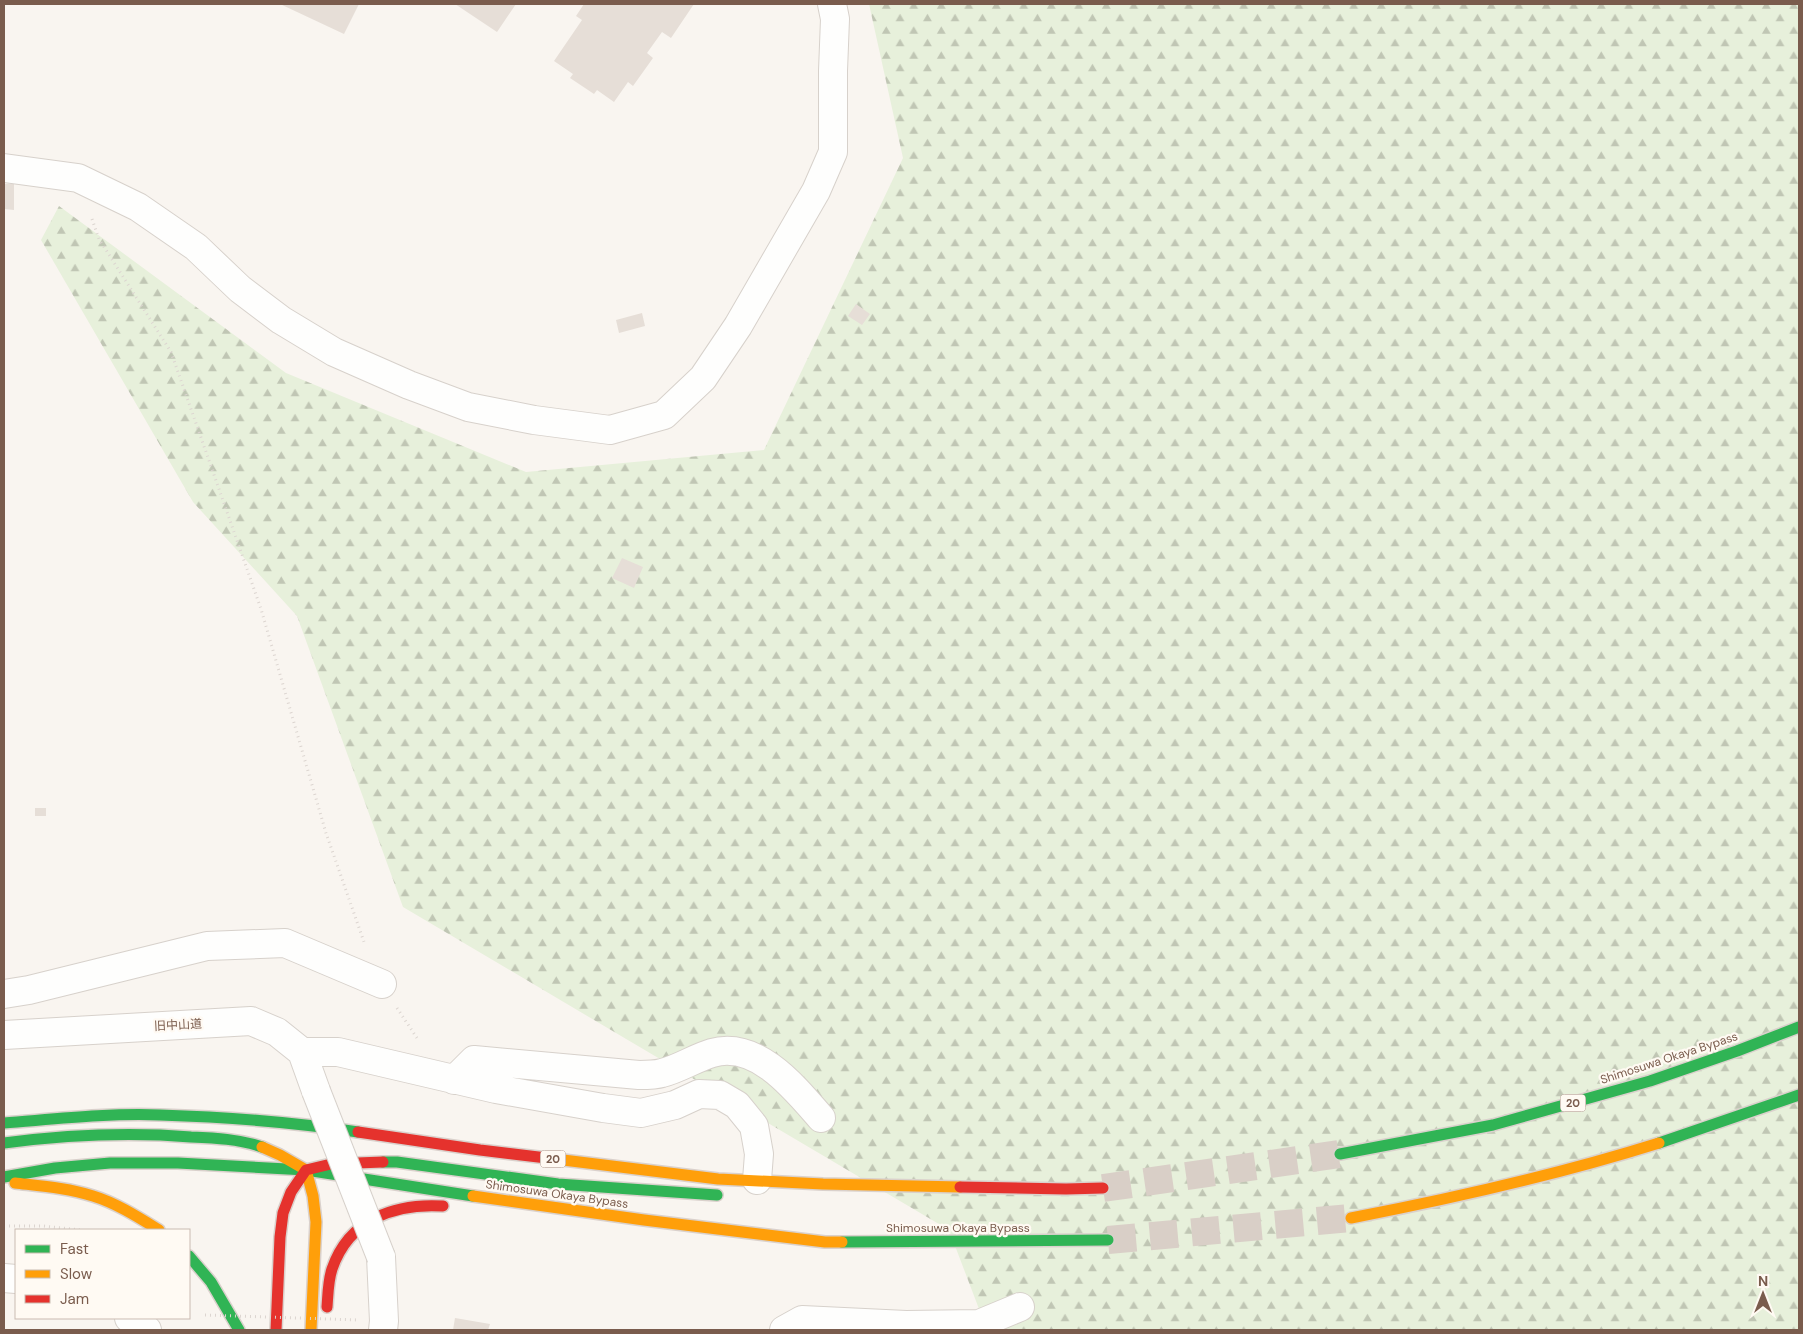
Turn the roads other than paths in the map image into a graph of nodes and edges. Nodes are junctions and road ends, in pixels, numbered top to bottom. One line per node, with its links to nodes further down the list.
1 (832, 4): 2 (street)
2 (4, 168)
3 (382, 984): 4 (street)
4 (4, 994)
5 (1799, 1027): 13 (highway, Shimosuwa Okaya Bypass / 20)
6 (4, 1035): 7 (street, 旧中山道)
7 (302, 1052): 8 (street); 32 (street, bridge)
8 (448, 1078): 10 (street); 16 (street)
9 (1799, 1095): 23 (highway)
10 (821, 1118)
11 (4, 1123): 16 (highway, 20)
12 (4, 1143): 14 (highway)
13 (1340, 1154)
14 (306, 1170): 15 (highway, Shimosuwa Okaya Bypass); 20 (highway); 24 (highway, Shimosuwa Okaya Bypass); 35 (highway); 36 (highway)
15 (4, 1177)
16 (756, 1180): 18 (highway, 20)
17 (4, 1183): 26 (highway)
18 (966, 1187): 19 (highway, 20); 21 (highway)
19 (1103, 1188)
20 (726, 1195)
21 (899, 1198)
22 (457, 1208): 31 (highway)
23 (1351, 1218)
24 (644, 1220): 25 (highway); 27 (highway, Shimosuwa Okaya Bypass)
25 (575, 1223)
26 (157, 1229)
27 (1108, 1240)
28 (190, 1257): 34 (highway)
29 (1020, 1307): 37 (street)
30 (130, 1319): 33 (street)
31 (325, 1321)
32 (371, 1325)
33 (148, 1330)
34 (239, 1330)
35 (276, 1330)
36 (311, 1330)
37 (784, 1330)

